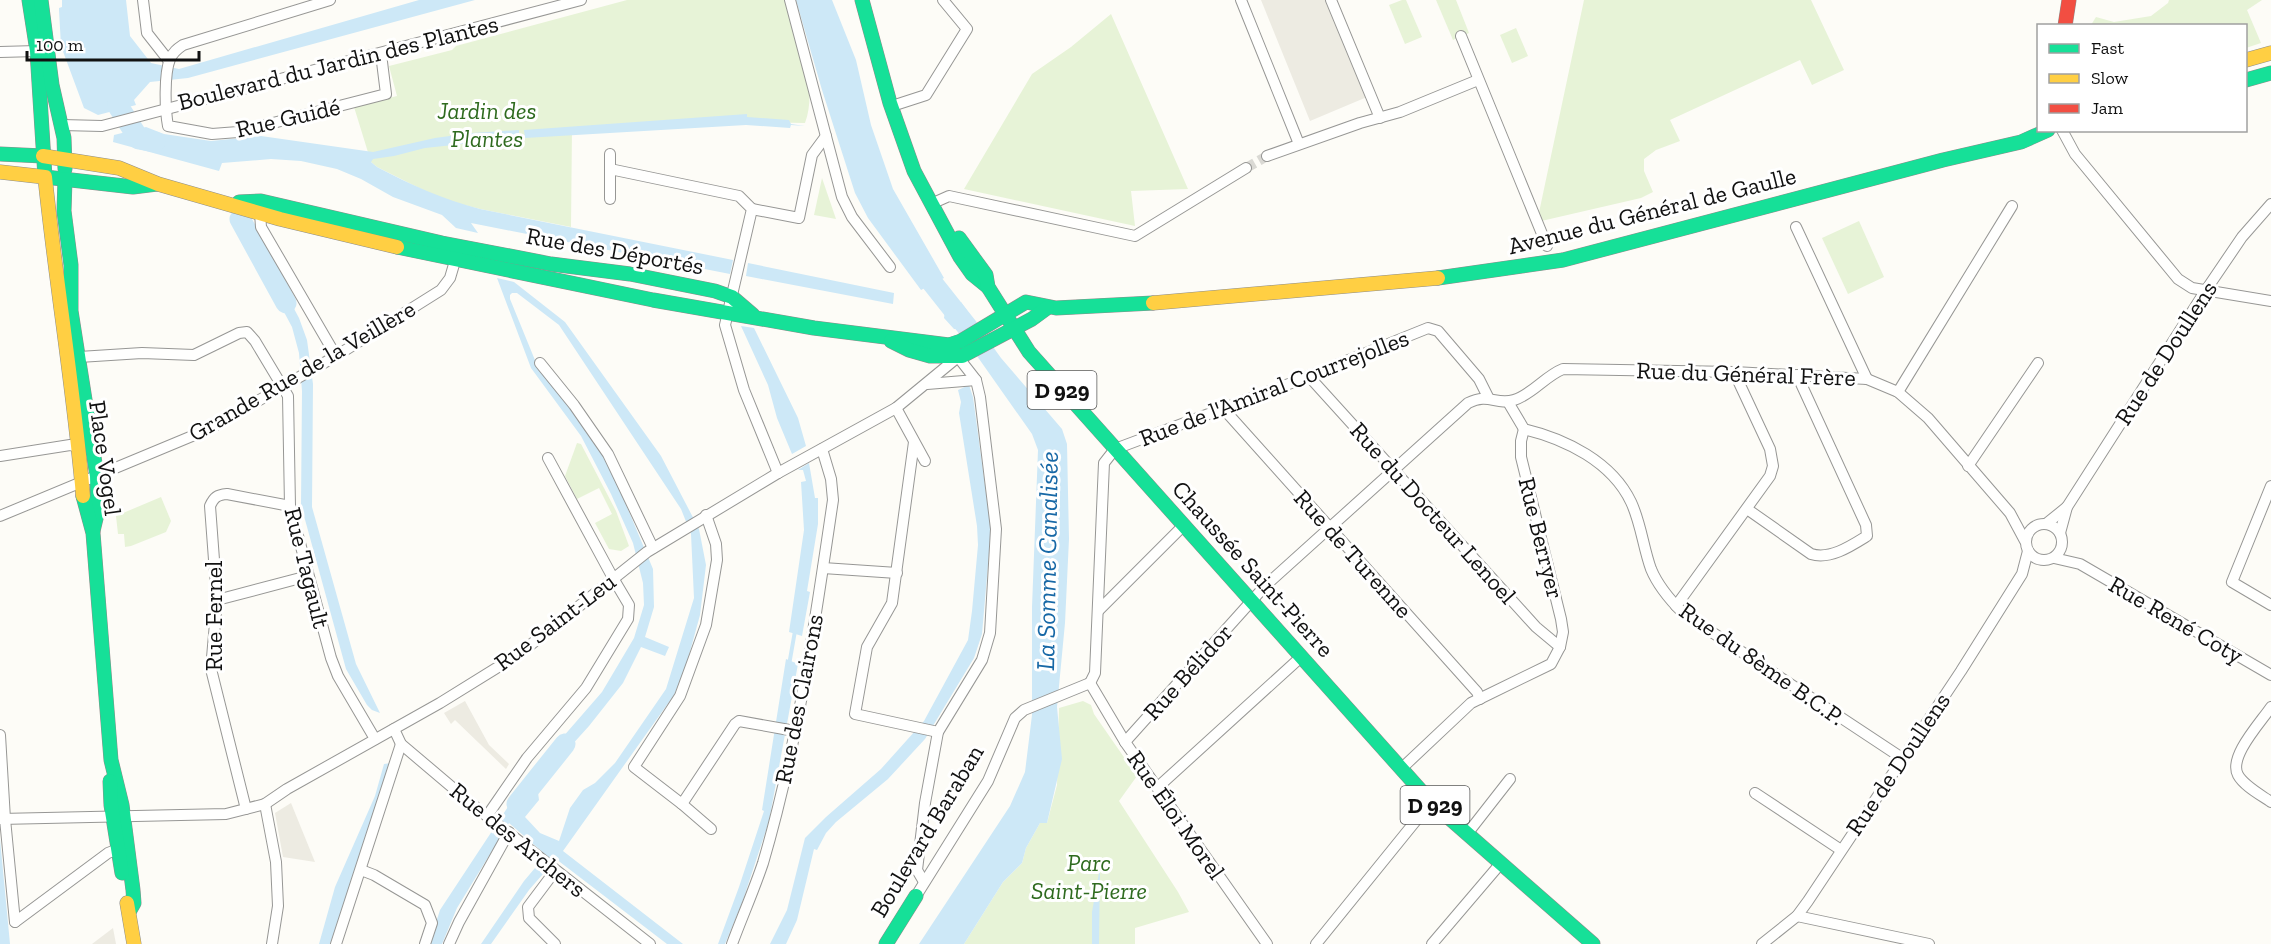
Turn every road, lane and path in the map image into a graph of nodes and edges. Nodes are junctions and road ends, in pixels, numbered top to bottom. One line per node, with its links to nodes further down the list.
1 (29, 0): 15 (main road, Place Vogel)
2 (41, 0): 27 (main road, Place Vogel)
3 (143, 0): 20 (street)
4 (330, 0): 12 (street)
5 (581, 0): 18 (street, Boulevard du Jardin des Plantes)
6 (790, 0): 31 (street)
7 (862, 0): 24 (main road)
8 (943, 0): 24 (street)
9 (1241, 0): 32 (street)
10 (1331, 0): 26 (street)
11 (2068, 0): 13 (main road)
12 (299, 4): 20 (street)
13 (2065, 24)
14 (1461, 36): 22 (street)
15 (37, 51): 16 (street); 28 (main road, Place Vogel)
16 (0, 52)
17 (2271, 53): 19 (main road)
18 (381, 54): 25 (street, Boulevard du Jardin des Plantes); 25 (street, Rue Guidé)
19 (2247, 60)
20 (169, 61): 25 (street)
21 (2271, 73): 23 (main road)
22 (1478, 80): 26 (street); 52 (street)
23 (2247, 80)
24 (892, 106): 46 (main road)
25 (165, 108): 27 (street, Boulevard du Jardin des Plantes)
26 (1380, 117): 32 (street)
27 (62, 125): 28 (main road); 37 (main road, Place Vogel)
28 (41, 126): 35 (main road, Place Vogel)
29 (2044, 132): 58 (main road, Avenue du Général de Gaulle)
30 (2063, 132): 55 (street)
31 (826, 136): 49 (street); 54 (street)
32 (1299, 144): 36 (street)
33 (0, 153): 35 (main road)
34 (610, 154): 39 (street)
35 (43, 156): 37 (main road); 41 (main road, Place Vogel)
36 (1267, 156)
37 (65, 159): 42 (main road, Place Vogel); 43 (main road)
38 (1246, 168): 46 (street)
39 (610, 169): 44 (street); 49 (street)
40 (0, 172): 41 (main road)
41 (45, 177): 42 (main road); 83 (main road, Place Vogel)
42 (65, 179): 43 (main road); 66 (main road, Place Vogel)
43 (158, 184): 45 (main road, Rue des Déportés)
44 (610, 199)
45 (232, 204): 50 (main road, Rue des Déportés); 56 (main road, Rue des Déportés)
46 (931, 204): 60 (main road, D 929)
47 (2271, 204): 55 (street, Rue de Doullens)
48 (2012, 206): 76 (street)
49 (752, 209): 56 (street)
50 (260, 213): 53 (main road, Rue des Déportés); 65 (street)
51 (1796, 227): 72 (street)
52 (1547, 246)
53 (456, 261): 59 (main road, Rue des Déportés); 65 (street, Grande Rue de la Veillère)
54 (890, 267)
55 (2206, 290): 57 (street); 96 (street, Rue de Doullens)
56 (732, 297): 59 (street); 61 (main road, Rue des Déportés)
57 (2271, 301)
58 (1047, 308): 60 (main road); 62 (main road)
59 (727, 312): 61 (main road, Rue des Déportés); 91 (street)
60 (1005, 314): 62 (main road, D 929); 63 (main road, Rue des Déportés)
61 (755, 317): 63 (main road, Rue des Déportés)
62 (1014, 328): 64 (main road); 85 (main road, Chaussée Saint-Pierre / D 929)
63 (886, 338): 64 (main road, Rue des Déportés)
64 (965, 355): 73 (street); 74 (street, Rue Saint-Leu)
65 (336, 356): 75 (street, Grande Rue de la Veillère)
66 (79, 357): 75 (street, Rue Tagault); 92 (main road, Place Vogel)
67 (540, 363): 107 (street)
68 (2038, 363): 89 (street)
69 (1734, 372): 71 (street, Rue du Général Frère); 78 (street, Rue du Général Frère); 97 (street)
70 (1311, 375): 77 (street, Rue de l'Amiral Courrejolles); 80 (street, Rue de l'Amiral Courrejolles); 90 (street, Rue du Docteur Lenoel)
71 (1797, 375): 72 (street, Rue du Général Frère); 97 (street)
72 (1867, 379): 76 (street, Rue du Général Frère)
73 (976, 380): 74 (street); 129 (street)
74 (927, 384): 79 (street, Rue Saint-Leu)
75 (282, 386): 92 (street, Grande Rue de la Veillère); 95 (street, Rue Tagault)
76 (1898, 392): 89 (street, Rue du Général Frère)
77 (1488, 397): 78 (street); 90 (street, Rue Bélidor)
78 (1508, 402): 81 (street)
79 (896, 408): 82 (street); 84 (street, Rue Saint-Leu)
80 (1227, 408): 85 (street, Rue de l'Amiral Courrejolles); 103 (street, Rue de Turenne)
81 (1524, 429): 119 (street, Rue du 8ème B.C.P.); 121 (street, Rue Berryer)
82 (914, 442): 88 (street); 112 (street)
83 (79, 447): 86 (street); 93 (main road, Place Vogel)
84 (822, 449): 91 (street, Rue Saint-Leu); 111 (street, Rue des Clairons)
85 (1115, 449): 102 (main road, Chaussée Saint-Pierre / D 929); 120 (street)
86 (0, 456)
87 (548, 458): 115 (street)
88 (925, 461)
89 (1968, 466): 98 (street, Rue du Général Frère)
90 (1394, 470): 103 (street, Rue Bélidor); 121 (street, Rue du Docteur Lenoel)
91 (778, 473): 100 (street, Rue Saint-Leu)
92 (97, 476): 93 (street, Grande Rue de la Veillère); 104 (main road, Place Vogel)
93 (82, 482): 99 (street, Grande Rue de la Veillère); 104 (main road, Place Vogel)
94 (2271, 486): 118 (street)
95 (290, 506): 114 (street, Rue Tagault); 116 (street, Rue Fernel)
96 (2067, 507): 101 (street, Rue de Doullens); 105 (street, Rue de Doullens)
97 (1747, 509): 119 (street)
98 (2010, 513): 101 (street, Rue du Général Frère); 106 (street, Rue du Général Frère)
99 (0, 516)
100 (702, 518): 107 (street, Rue Saint-Leu); 142 (street)
101 (2041, 525): 105 (street); 106 (street)
102 (1184, 526): 117 (main road, Chaussée Saint-Pierre / D 929); 120 (street)
103 (1328, 527): 117 (street, Rue Bélidor); 125 (street, Rue de Turenne)
104 (93, 533): 145 (main road)
105 (2061, 537): 108 (street); 110 (street, Rue René Coty)
106 (2027, 546): 109 (street); 113 (street, Rue de Doullens)
107 (650, 550): 115 (street, Rue Saint-Leu)
108 (2054, 558): 109 (street); 110 (street, Rue René Coty)
109 (2038, 560): 113 (street, Rue de Doullens)
110 (2080, 564): 123 (street, Rue René Coty)
111 (823, 568): 112 (street); 128 (street, Rue des Clairons)
112 (897, 573): 129 (street)
113 (2022, 574): 134 (street, Rue de Doullens)
114 (309, 576): 116 (street); 131 (street, Rue Tagault)
115 (613, 578): 127 (street, Rue Saint-Leu); 144 (street)
116 (218, 600): 143 (street, Rue Fernel)
117 (1251, 601): 122 (main road, Chaussée Saint-Pierre / D 929); 132 (street, Rue Bélidor)
118 (2271, 604)
119 (1676, 606): 134 (street, Rue du 8ème B.C.P.)
120 (1098, 611): 124 (street)
121 (1560, 647): 125 (street)
122 (1301, 657): 135 (main road, Chaussée Saint-Pierre / D 929); 137 (street)
123 (2271, 675)
124 (1090, 683): 132 (street, Rue Éloi Morel); 155 (street, Boulevard Baraban)
125 (1480, 699): 135 (street)
126 (2271, 707): 140 (street)
127 (394, 729): 131 (street, Rue Saint-Leu); 133 (street, Rue des Archers)
128 (792, 731): 142 (street); 167 (street, Rue des Clairons)
129 (938, 732): 155 (street)
130 (0, 735): 146 (street)
131 (375, 739): 141 (street, Rue Saint-Leu)
132 (1125, 742): 137 (street, Rue Éloi Morel)
133 (401, 744): 144 (street, Rue des Archers); 154 (street)
134 (1902, 758): 151 (street, Rue de Doullens)
135 (1401, 769): 139 (main road, Chaussée Saint-Pierre / D 929)
136 (1510, 779): 149 (street)
137 (1158, 787): 169 (street, Rue Éloi Morel)
138 (1755, 793): 151 (street)
139 (1431, 802): 149 (main road, Chaussée Saint-Pierre / D 929); 170 (street)
140 (2271, 802)
141 (265, 804): 143 (street, Rue Saint-Leu); 161 (street)
142 (682, 804): 148 (street)
143 (246, 809): 145 (street, Rue Saint-Leu)
144 (487, 816): 147 (street, Rue des Archers)
145 (118, 818): 146 (street, Rue Saint-Leu); 150 (main road); 156 (main road)
146 (2, 819): 150 (street)
147 (504, 828): 153 (street, Rue des Archers); 164 (street)
148 (711, 829)
149 (1467, 834): 152 (main road, Chaussée Saint-Pierre / D 929)
150 (118, 849): 156 (street); 158 (main road)
151 (1841, 850): 159 (street, Rue de Doullens)
152 (1502, 863): 171 (street); 172 (main road, Chaussée Saint-Pierre / D 929)
153 (549, 865): 165 (street); 166 (street, Rue des Archers)
154 (361, 870): 162 (street); 163 (street)
155 (924, 882): 157 (street, Boulevard Baraban)
156 (133, 890): 158 (main road)
157 (916, 896): 168 (main road, Boulevard Baraban)
158 (130, 910): 160 (main road)
159 (1797, 916): 173 (street, Rue de Doullens); 174 (street)
160 (134, 944)
161 (272, 944)
162 (336, 944)
163 (425, 944)
164 (449, 944)
165 (555, 944)
166 (650, 944)
167 (732, 944)
168 (886, 944)
169 (1267, 944)
170 (1316, 944)
171 (1432, 944)
172 (1593, 944)
173 (1762, 944)
174 (1929, 944)

